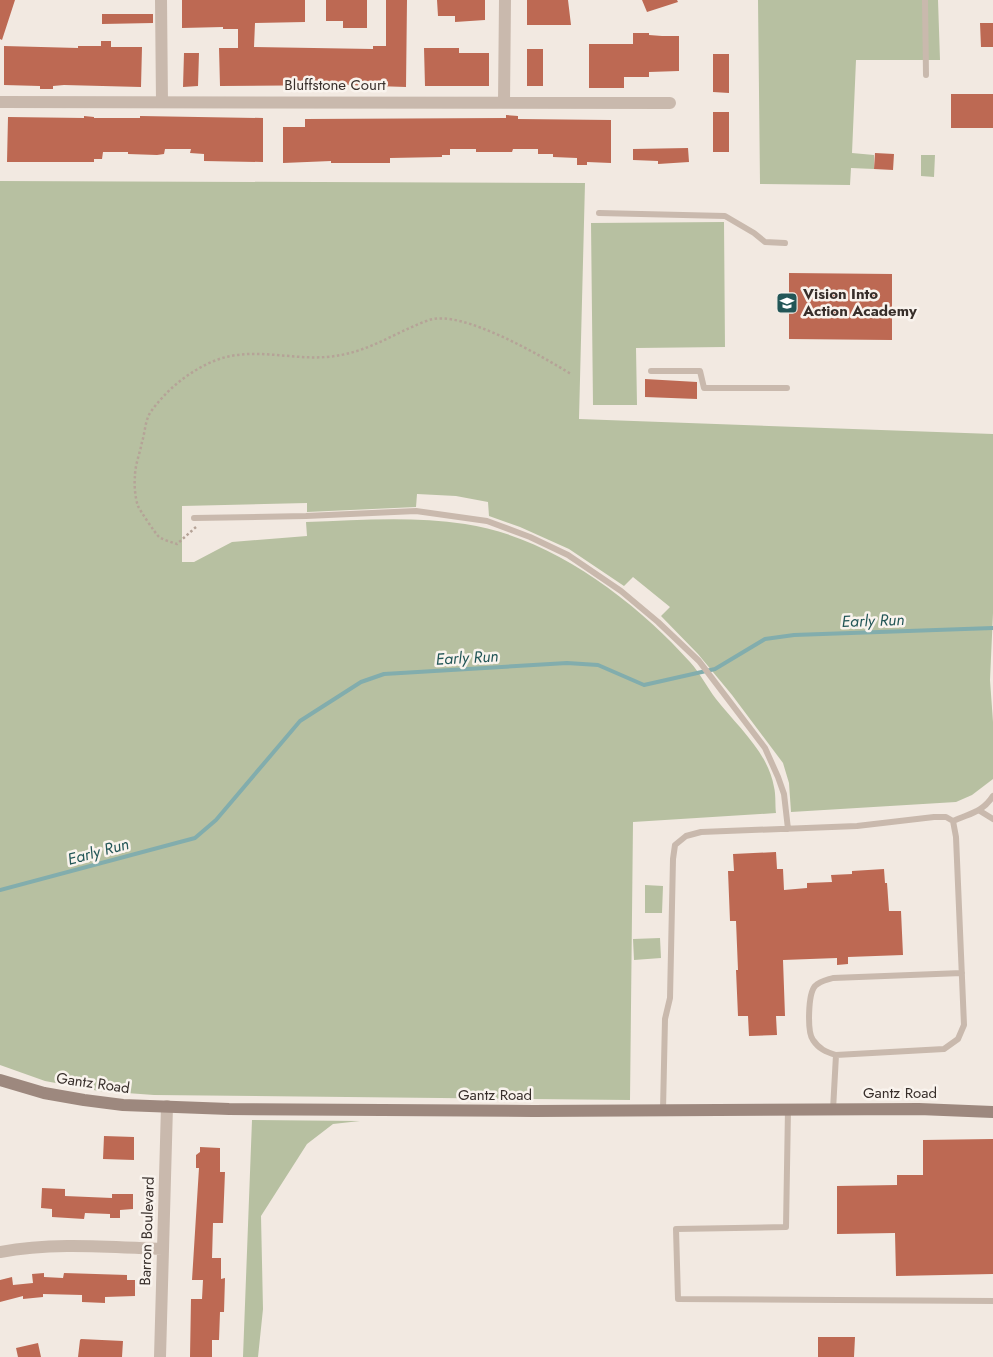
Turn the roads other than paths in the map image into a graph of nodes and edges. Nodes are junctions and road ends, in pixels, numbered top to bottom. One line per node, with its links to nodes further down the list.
1 (161, 0): 6 (street)
2 (505, 0): 7 (street)
3 (925, 0): 4 (lane)
4 (926, 75)
5 (0, 102): 6 (street, Bluffstone Court)
6 (162, 102): 7 (street, Bluffstone Court)
7 (504, 102): 8 (street, Bluffstone Court)
8 (670, 103)
9 (599, 213): 10 (lane)
10 (785, 243)
11 (651, 371): 12 (lane)
12 (787, 388)
13 (194, 518): 18 (lane)
14 (993, 796): 15 (lane)
15 (980, 811): 16 (lane); 17 (lane)
16 (993, 819)
17 (953, 821): 18 (lane); 19 (lane)
18 (788, 829): 24 (lane)
19 (962, 973): 20 (lane); 20 (lane)
20 (836, 1055): 25 (lane)
21 (0, 1080): 22 (main road, Gantz Road)
22 (167, 1106): 24 (main road, Gantz Road); 27 (street, Barron Boulevard)
23 (788, 1109): 24 (main road, Gantz Road); 25 (main road, Gantz Road); 29 (lane)
24 (663, 1110)
25 (833, 1110): 26 (main road, Gantz Road)
26 (993, 1112)
27 (162, 1249): 28 (street); 30 (street, Barron Boulevard)
28 (0, 1252)
29 (993, 1301)
30 (160, 1357)

